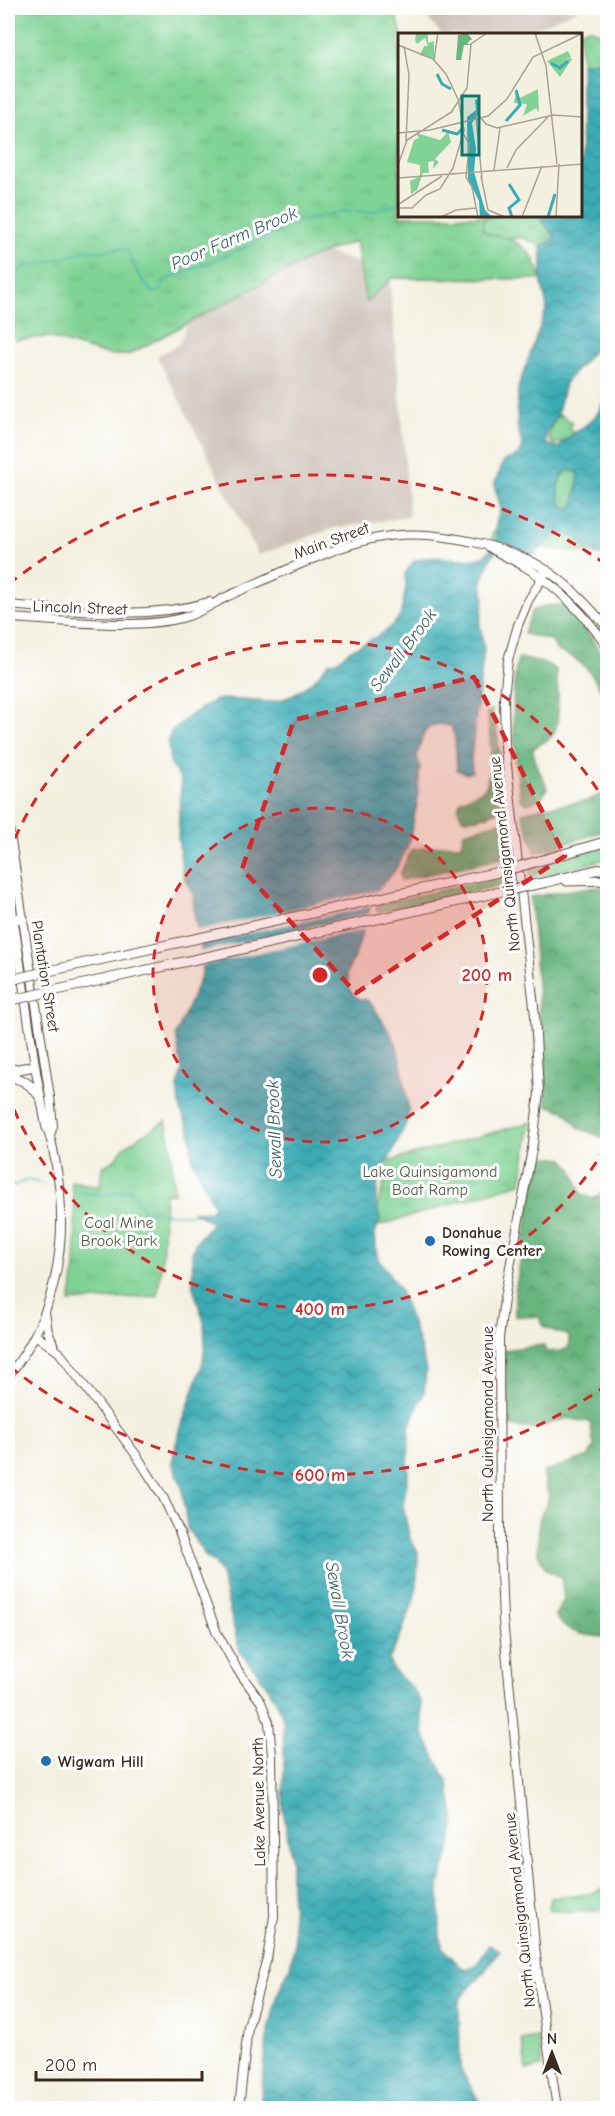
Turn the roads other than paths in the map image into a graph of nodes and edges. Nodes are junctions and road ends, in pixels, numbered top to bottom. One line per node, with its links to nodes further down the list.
1 (503, 551): 2 (main road, Main Street); 3 (main road, Main Street); 4 (main road, Main Street)
2 (547, 570): 3 (main road, North Quinsigamond Avenue); 9 (main road, Main Street)
3 (541, 577): 10 (main road, Main Street); 32 (main road, North Quinsigamond Avenue)
4 (228, 597): 6 (main road, Main Street); 8 (main road, Main Street)
5 (8, 605): 6 (main road, Lincoln Street)
6 (147, 613)
7 (8, 618): 8 (main road, Lincoln Street)
8 (152, 622)
9 (608, 628)
10 (608, 647)
11 (8, 821): 17 (main road, Plantation Street)
12 (608, 841): 19 (highway, bridge)
13 (608, 867): 16 (highway)
14 (608, 880): 16 (highway)
15 (8, 881): 18 (main road, Plantation Street)
16 (547, 882): 20 (highway, bridge)
17 (23, 918): 18 (highway); 21 (main road, Plantation Street)
18 (10, 919): 22 (main road, Plantation Street)
19 (9, 980)
20 (10, 1000)
21 (46, 1064): 22 (main road); 26 (main road, Plantation Street)
22 (35, 1066): 23 (highway); 25 (main road, Plantation Street)
23 (8, 1071)
24 (8, 1076): 25 (highway)
25 (40, 1097): 26 (main road, Plantation Street)
26 (51, 1135): 27 (main road, Plantation Street)
27 (45, 1312): 28 (main road, Plantation Street); 29 (main road)
28 (34, 1335): 29 (main road); 30 (main road, Plantation Street)
29 (54, 1348): 31 (main road, Lake Avenue North)
30 (8, 1376)
31 (239, 2109)
32 (557, 2109)

